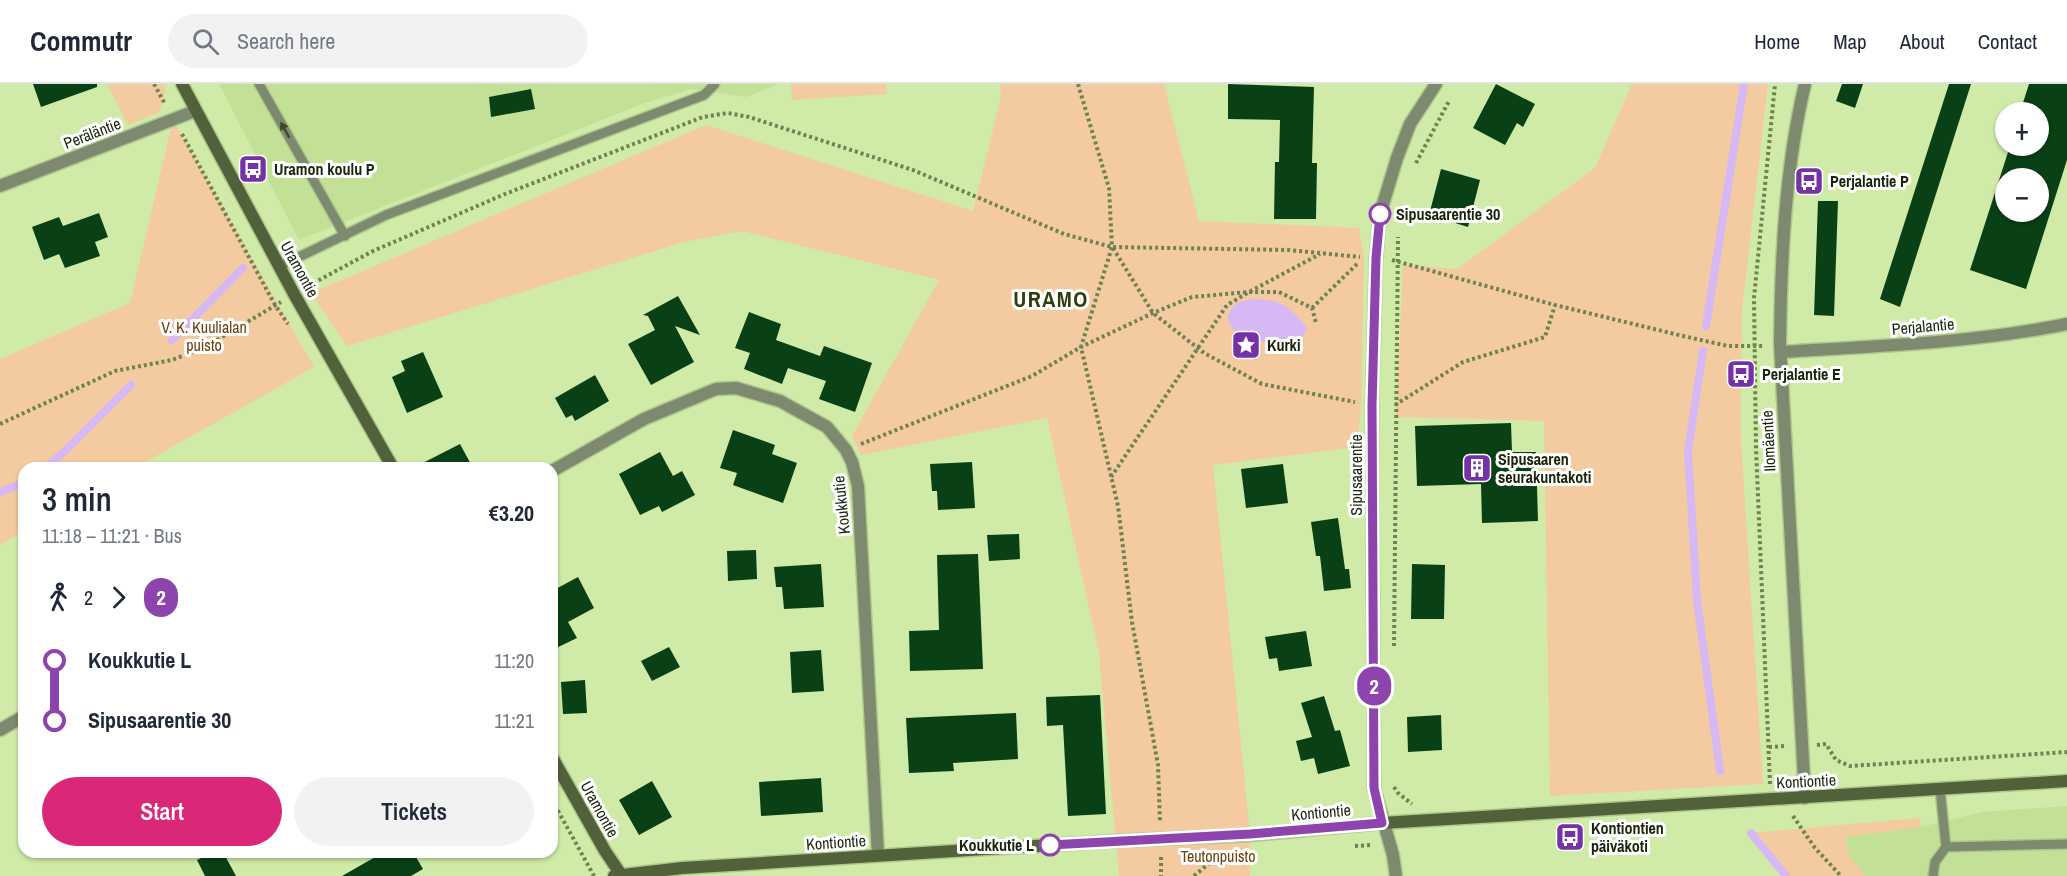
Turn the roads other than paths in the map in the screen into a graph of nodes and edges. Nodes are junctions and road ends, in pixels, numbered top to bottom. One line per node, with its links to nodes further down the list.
1 (182, 84): 6 (street, Uramontie)
2 (259, 84): 8 (lane, one-way to 2)
3 (715, 84): 8 (lane)
4 (1436, 84): 20 (street, Sipusaarentie)
5 (1805, 84): 11 (street, Ilomäentie)
6 (195, 111): 7 (street, Peräläntie); 9 (street, Uramontie)
7 (0, 186)
8 (345, 236): 9 (lane)
9 (280, 267): 12 (street, Uramontie)
10 (2067, 324): 11 (street, Perjalantie)
11 (1780, 348): 19 (street, Ilomäentie)
12 (390, 462)
13 (558, 468): 23 (street, Koukkutie)
14 (18, 720): 15 (street)
15 (0, 730)
16 (558, 768): 24 (street, Uramontie)
17 (2067, 781): 18 (street, Kontiontie)
18 (1940, 789): 19 (street, Kontiontie); 22 (lane)
19 (1805, 798): 20 (street, Kontiontie)
20 (1382, 823): 23 (street, Kontiontie); 25 (street, Sipusaarentie)
21 (2067, 844): 22 (lane)
22 (1946, 847): 26 (lane)
23 (878, 855): 24 (street, Kontiontie)
24 (619, 875)
25 (1396, 876)
26 (1933, 876)

